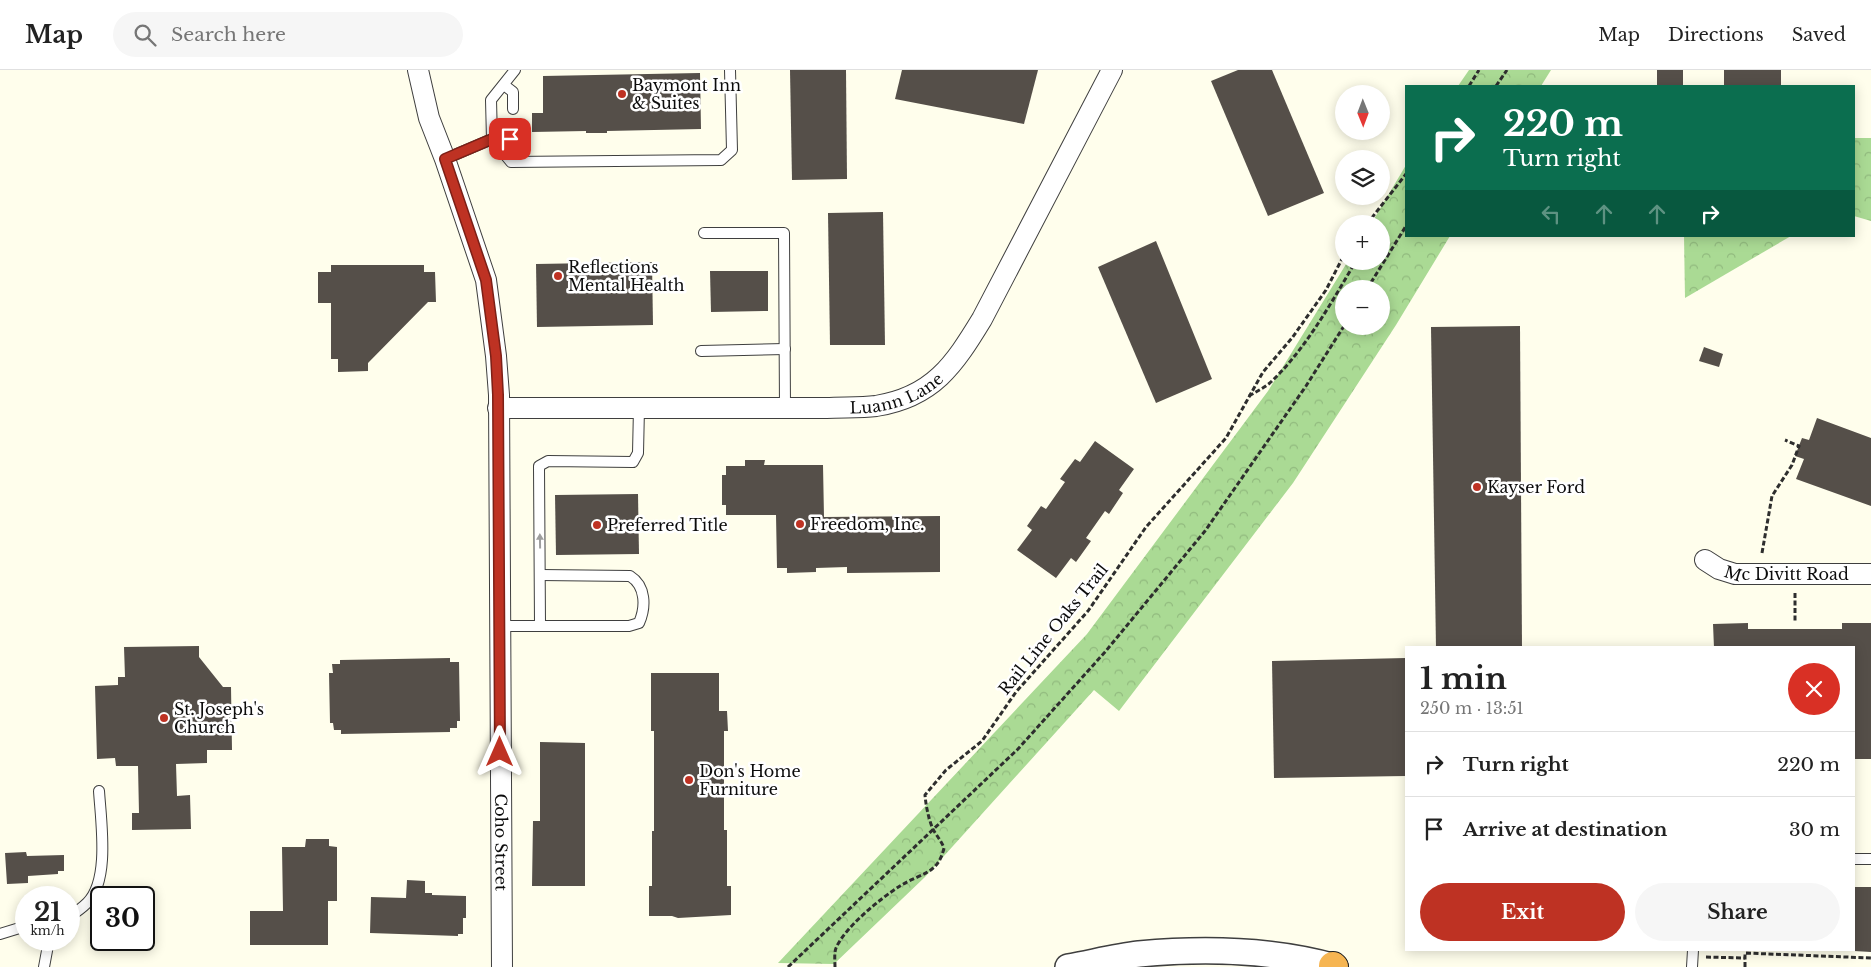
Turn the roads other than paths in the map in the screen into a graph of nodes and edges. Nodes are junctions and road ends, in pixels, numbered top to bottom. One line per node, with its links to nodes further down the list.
1 (418, 70): 9 (street, Coho Street)
2 (515, 70): 5 (lane)
3 (730, 70): 8 (lane)
4 (1112, 70): 15 (street, Luann Lane)
5 (504, 85): 6 (lane); 8 (lane)
6 (513, 110)
7 (513, 133): 8 (lane)
8 (492, 139): 9 (lane)
9 (445, 159): 13 (street, Coho Street)
10 (704, 233): 11 (lane)
11 (785, 349): 12 (lane); 15 (lane)
12 (701, 351)
13 (498, 408): 14 (street, Luann Lane); 20 (street, Coho Street)
14 (639, 408): 15 (street, Luann Lane); 18 (lane, one-way to 14)
15 (785, 408)
16 (1705, 560): 17 (street, Mc Divitt Road)
17 (1871, 574)
18 (541, 575): 19 (lane); 19 (lane)
19 (540, 625): 20 (lane)
20 (500, 626): 29 (street, Coho Street)
21 (99, 791): 24 (lane)
22 (1855, 859): 23 (lane)
23 (1871, 859)
24 (80, 908)
25 (15, 929): 26 (lane)
26 (0, 934)
27 (46, 951): 28 (lane)
28 (44, 967)
29 (502, 967)
30 (1068, 967): 31 (street)
31 (1334, 967)

